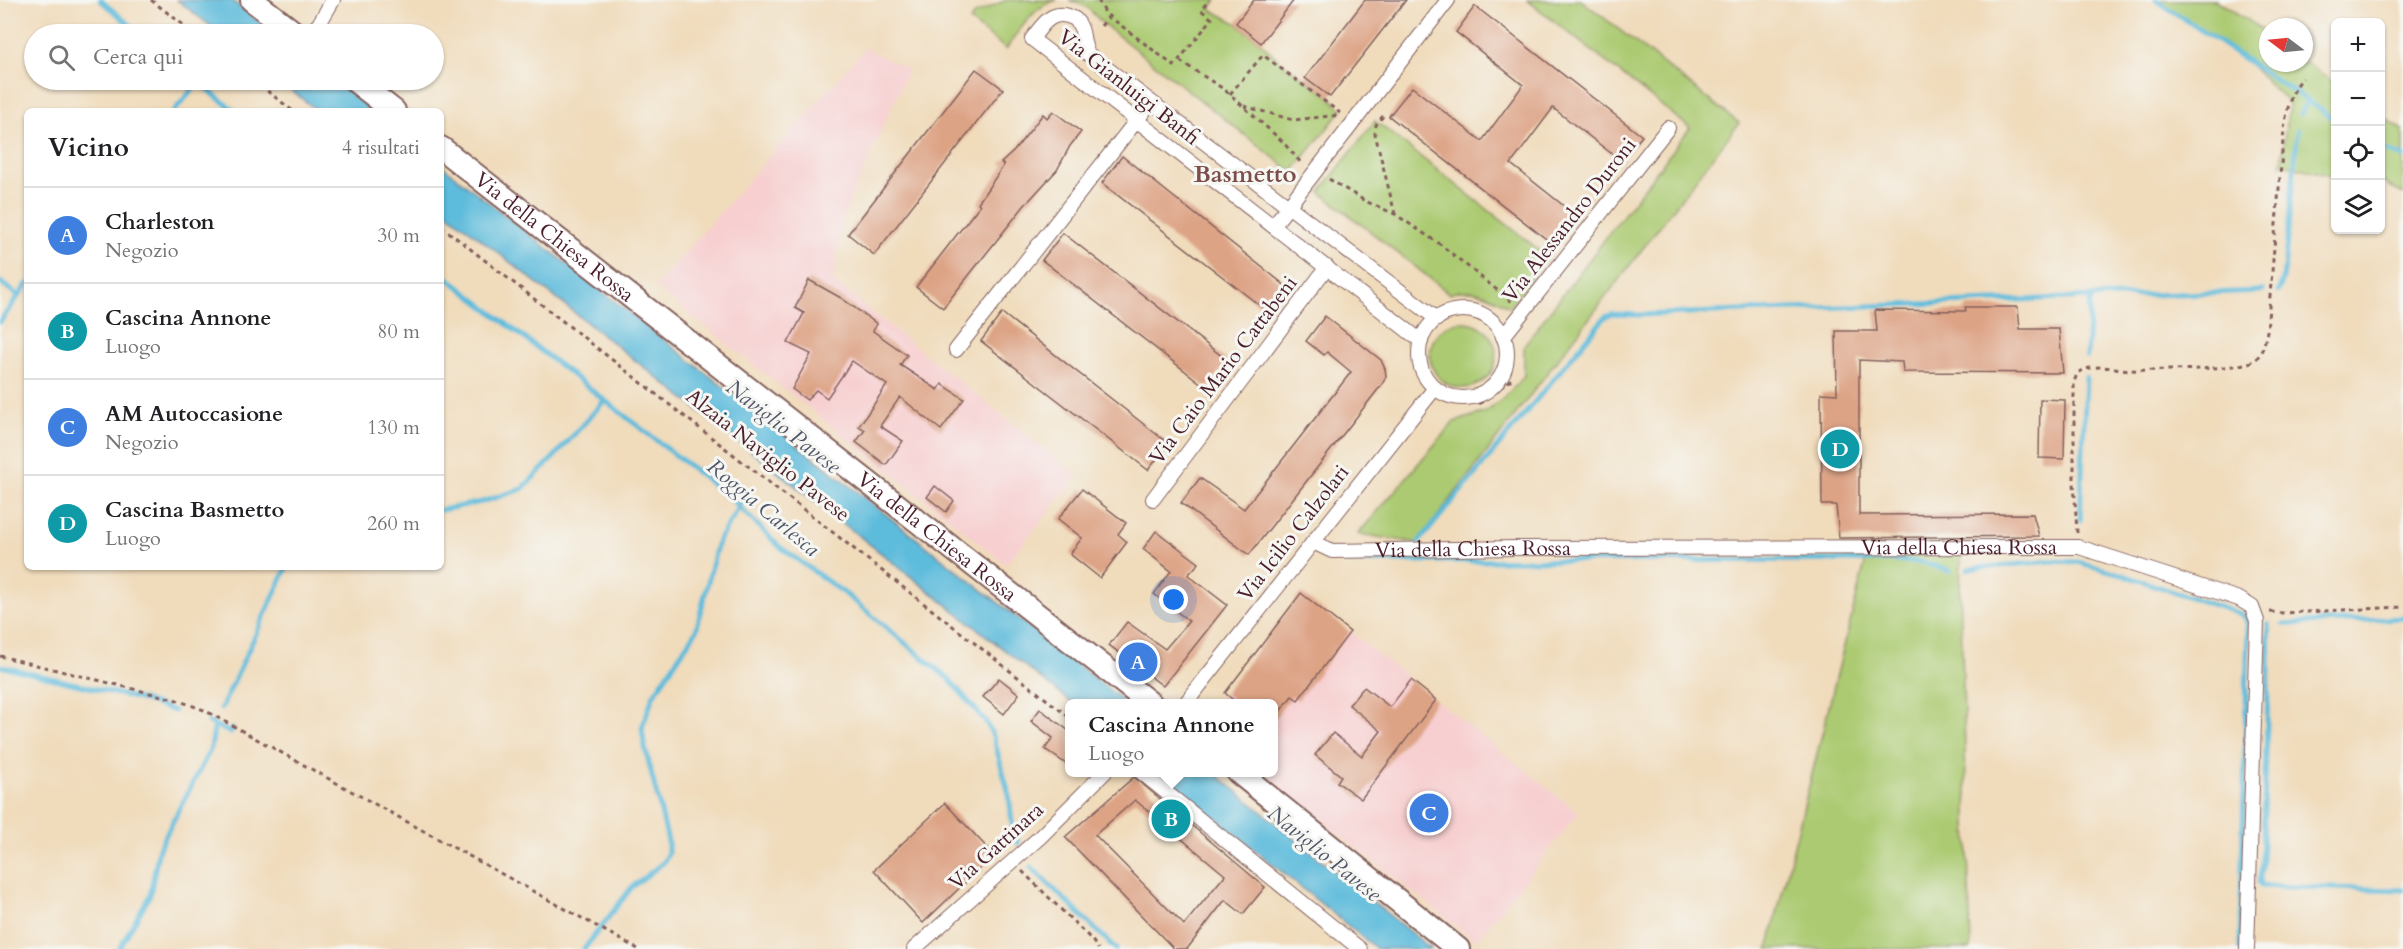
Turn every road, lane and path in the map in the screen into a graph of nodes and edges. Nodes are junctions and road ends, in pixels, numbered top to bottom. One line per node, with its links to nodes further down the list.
1 (151, 0): 8 (path)
2 (252, 0): 9 (main road)
3 (333, 0): 10 (street)
4 (1100, 0): 7 (path)
5 (1209, 0): 12 (path)
6 (1448, 0): 27 (street)
7 (1109, 16): 11 (path); 12 (path)
8 (182, 24)
9 (283, 24)
10 (319, 24)
11 (1101, 26)
12 (1179, 60): 16 (path)
13 (2303, 78): 42 (path)
14 (266, 90): 19 (path)
15 (367, 90): 20 (main road)
16 (1230, 94): 18 (path); 18 (path)
17 (1151, 102): 22 (street); 22 (street, Via Gianluigi Banfi); 27 (street, Via Gianluigi Banfi)
18 (1242, 106): 25 (path)
19 (289, 108)
20 (390, 108)
21 (1383, 116): 28 (path)
22 (1136, 120): 29 (street, Via Gianluigi Banfi); 36 (street)
23 (1668, 128): 34 (street, Via Alessandro Duroni)
24 (444, 150): 46 (main road, Via della Chiesa Rossa)
25 (1303, 166)
26 (1325, 178): 28 (path)
27 (1288, 207): 29 (street); 33 (street, Via Gianluigi Banfi)
28 (1395, 214): 32 (path)
29 (1274, 226): 31 (street, Via Gianluigi Banfi)
30 (444, 228): 48 (path, Alzaia Naviglio Pavese)
31 (1327, 267): 35 (street, Via Gianluigi Banfi); 40 (street, Via Caio Mario Cattabeni)
32 (1514, 303)
33 (1437, 319): 34 (street); 35 (street)
34 (1503, 337): 38 (street)
35 (1421, 341): 38 (street)
36 (956, 350)
37 (1513, 378): 39 (path)
38 (1435, 388): 41 (street, Via Icilio Calzolari)
39 (1479, 404)
40 (1153, 499)
41 (1313, 542): 42 (street, Via della Chiesa Rossa); 47 (street, Via Icilio Calzolari)
42 (2079, 547): 43 (street, Via della Chiesa Rossa)
43 (2252, 607): 44 (path); 58 (street)
44 (2403, 607)
45 (0, 656): 53 (path)
46 (1145, 699)
47 (1189, 699)
48 (1065, 714)
49 (1100, 777): 52 (street, Via Gattinara)
50 (1147, 777): 56 (street)
51 (1244, 777): 57 (main road)
52 (1012, 861): 54 (street, Via Gattinara); 55 (path)
53 (638, 949)
54 (914, 949)
55 (1098, 949)
56 (1360, 949)
57 (1458, 949)
58 (2247, 949)

